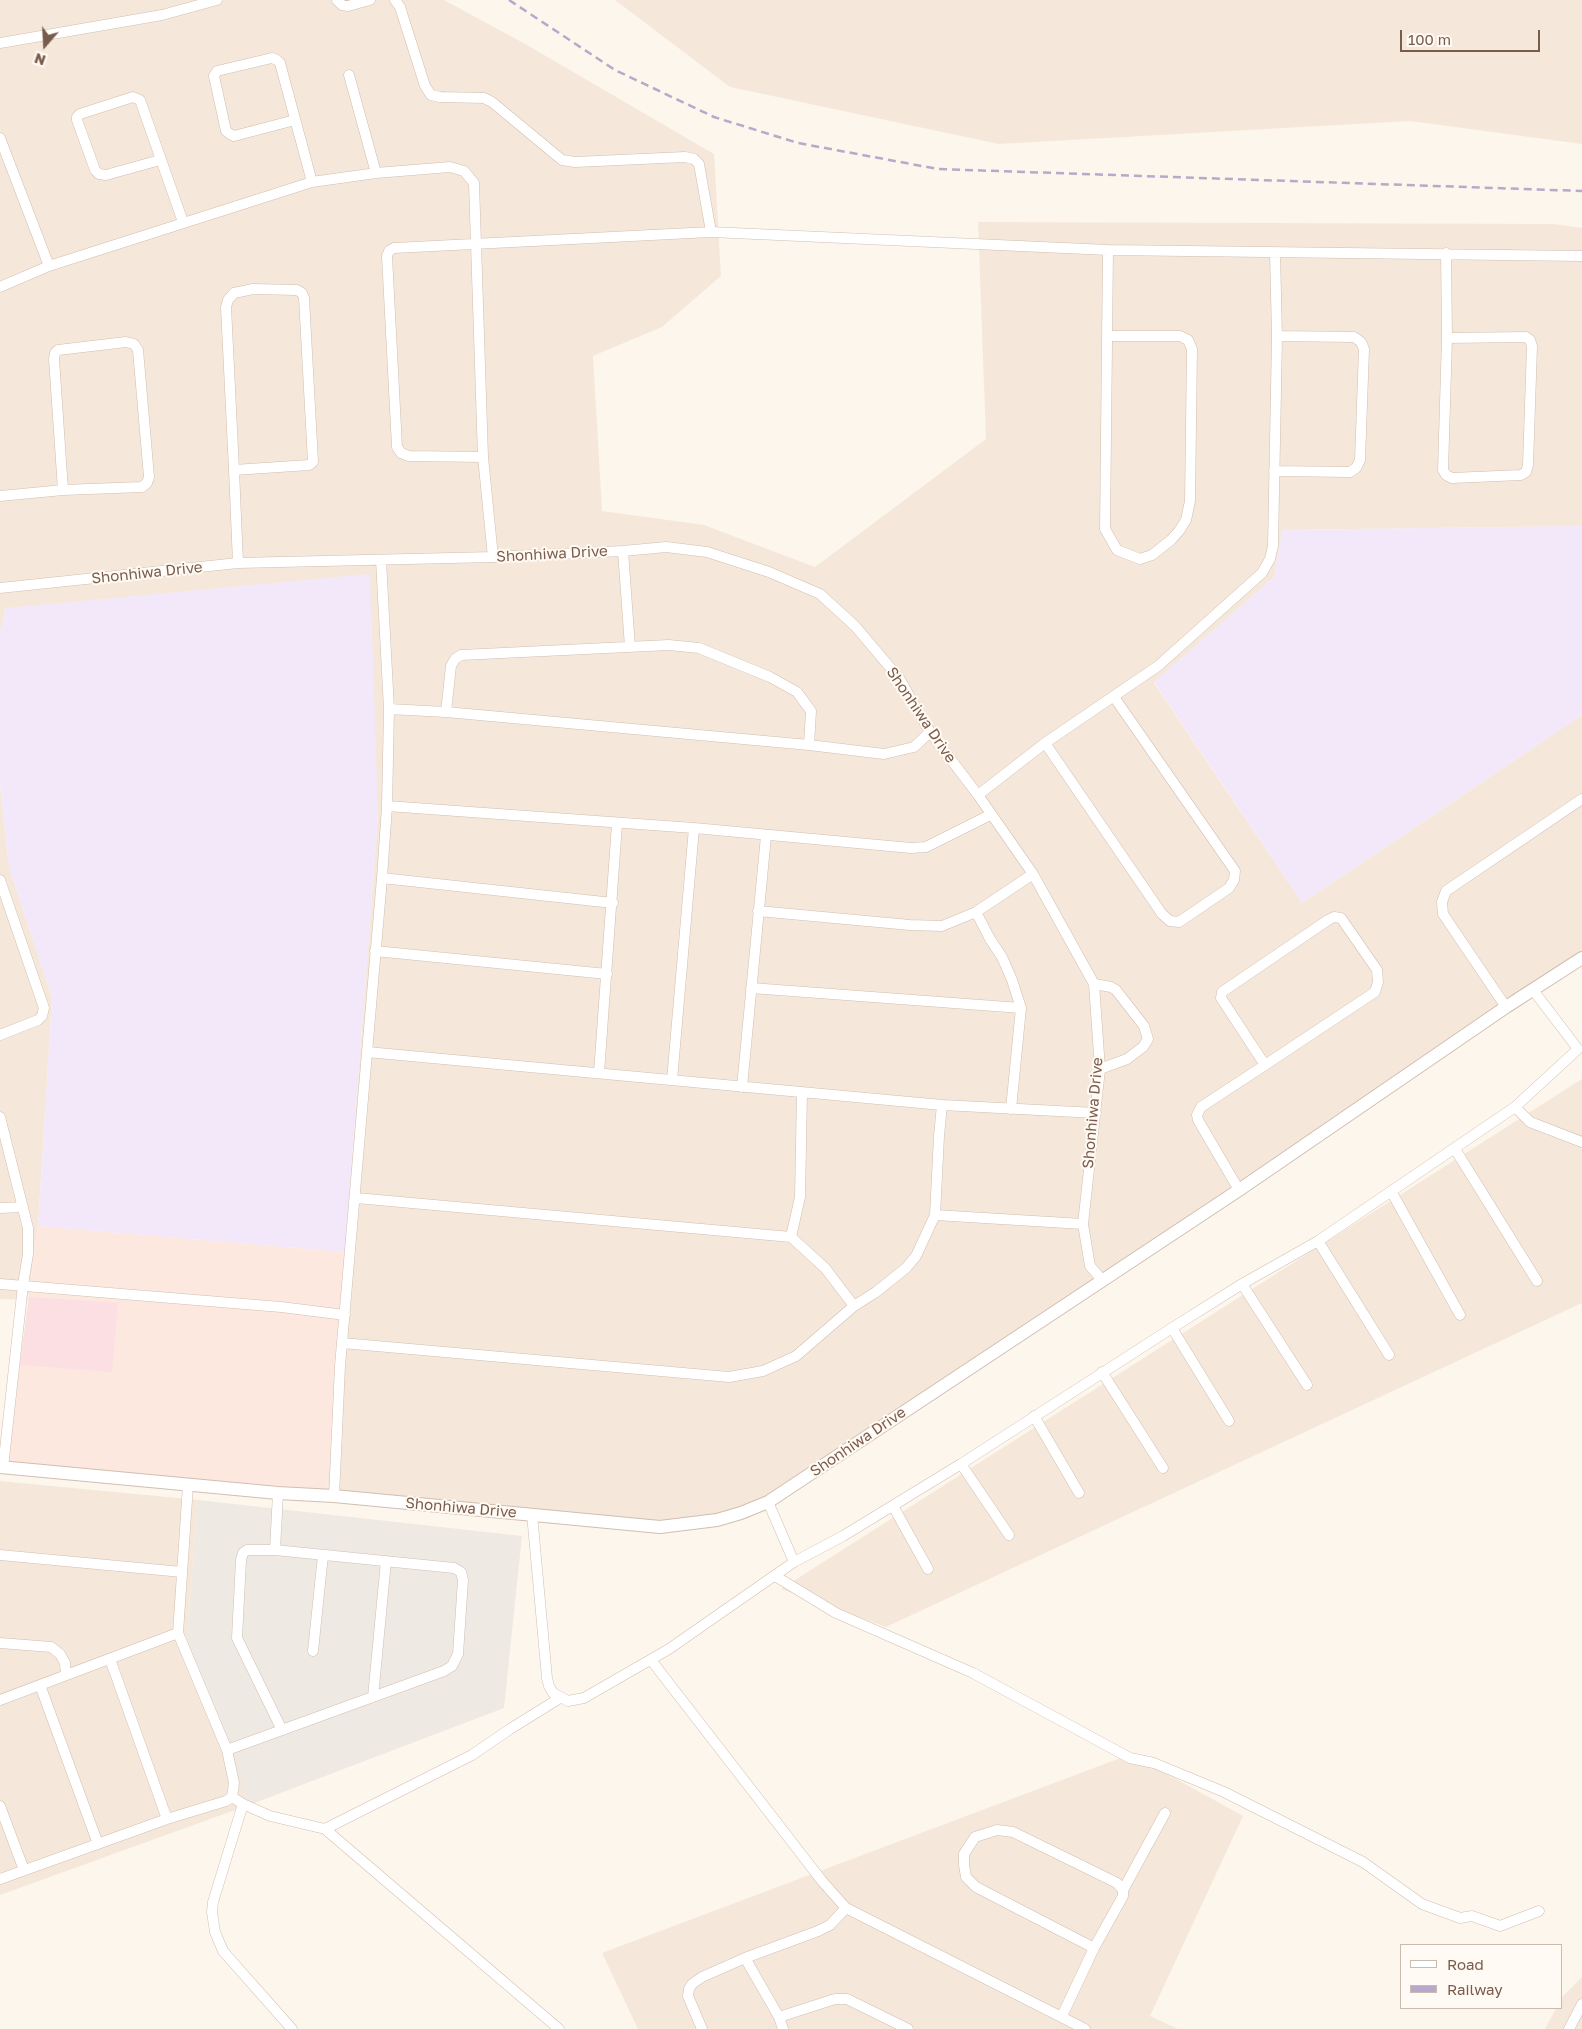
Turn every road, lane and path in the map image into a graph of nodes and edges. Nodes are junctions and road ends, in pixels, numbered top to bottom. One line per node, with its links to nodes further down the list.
1 (217, 0): 5 (street)
2 (337, 0): 3 (street)
3 (370, 0)
4 (395, 0): 13 (street)
5 (0, 43)
6 (349, 74): 10 (street)
7 (295, 120): 7 (street); 11 (street)
8 (0, 138): 19 (street)
9 (160, 160): 9 (street); 12 (street)
10 (376, 173): 11 (street); 14 (street)
11 (312, 182): 12 (street)
12 (183, 222): 19 (street)
13 (712, 232): 14 (street); 15 (street)
14 (475, 243): 24 (street); 24 (street)
15 (1108, 250): 16 (street); 21 (street)
16 (1275, 253): 17 (street); 22 (street)
17 (1446, 254): 18 (street); 23 (street)
18 (1582, 256)
19 (49, 266): 20 (street)
20 (0, 287)
21 (1108, 336): 21 (street)
22 (1277, 336): 26 (street); 26 (street)
23 (1447, 338): 23 (street)
24 (483, 457): 30 (street)
25 (234, 470): 25 (street); 32 (street)
26 (1274, 471): 35 (street)
27 (63, 490): 27 (street); 28 (street)
28 (0, 496)
29 (624, 551): 30 (street, Shonhiwa Drive); 34 (street); 38 (street, Shonhiwa Drive)
30 (492, 557): 31 (street, Shonhiwa Drive)
31 (381, 560): 32 (street, Shonhiwa Drive); 36 (street)
32 (238, 563): 33 (street, Shonhiwa Drive)
33 (0, 588)
34 (630, 647): 37 (street); 40 (street)
35 (1114, 697): 39 (street); 39 (street)
36 (389, 709): 37 (street); 43 (street)
37 (446, 712): 40 (street)
38 (930, 732): 40 (street); 41 (street, Shonhiwa Drive)
39 (1045, 743): 41 (street)
40 (809, 745)
41 (978, 795): 44 (street, Shonhiwa Drive)
42 (1582, 799): 60 (street)
43 (387, 806): 45 (street); 49 (street)
44 (990, 814): 47 (street); 48 (street, Shonhiwa Drive)
45 (617, 824): 46 (street); 51 (street)
46 (694, 828): 47 (street); 68 (street)
47 (766, 836): 52 (street)
48 (1033, 874): 53 (street); 57 (street, Shonhiwa Drive)
49 (382, 878): 51 (street); 54 (street)
50 (0, 880): 62 (street)
51 (613, 903): 56 (street)
52 (758, 911): 53 (street); 58 (street)
53 (976, 912): 61 (street)
54 (375, 951): 56 (street); 64 (street)
55 (1582, 958): 59 (street)
56 (607, 974): 67 (street)
57 (1094, 984): 66 (street, Shonhiwa Drive); 66 (street)
58 (751, 988): 61 (street); 69 (street)
59 (1533, 990): 60 (street); 63 (street)
60 (1506, 1007): 78 (street)
61 (1021, 1008): 73 (street)
62 (0, 1035)
63 (1580, 1050): 72 (street)
64 (367, 1052): 67 (street); 80 (street)
65 (1265, 1065): 65 (street); 78 (street)
66 (1100, 1069): 74 (street, Shonhiwa Drive)
67 (599, 1073): 68 (street)
68 (672, 1080): 69 (street)
69 (742, 1086): 70 (street)
70 (802, 1092): 71 (street); 85 (street)
71 (942, 1105): 73 (street); 83 (street)
72 (1515, 1107): 76 (street); 77 (street)
73 (1011, 1109): 74 (street)
74 (1096, 1113): 84 (street, Shonhiwa Drive)
75 (0, 1117): 81 (street)
76 (1582, 1142)
77 (1455, 1149): 79 (street); 88 (street)
78 (1239, 1190): 87 (street)
79 (1390, 1191): 86 (street); 94 (street)
80 (356, 1198): 85 (street); 93 (street)
81 (23, 1207): 82 (street); 91 (street)
82 (0, 1208)
83 (935, 1216): 84 (street); 92 (street)
84 (1083, 1224): 87 (street, Shonhiwa Drive)
85 (791, 1237): 92 (street)
86 (1318, 1241): 90 (street); 97 (street)
87 (1102, 1280): 109 (street, Shonhiwa Drive)
88 (1537, 1282)
89 (0, 1284): 91 (street)
90 (1242, 1284): 95 (street); 99 (street)
91 (23, 1285): 93 (street); 103 (street)
92 (854, 1306): 96 (street)
93 (345, 1315): 96 (street)
94 (1460, 1315)
95 (1172, 1328): 98 (street); 101 (street)
96 (342, 1343): 108 (street)
97 (1389, 1356)
98 (1102, 1372): 100 (street); 104 (street)
99 (1307, 1385)
100 (1034, 1416): 102 (street); 107 (street)
101 (1229, 1421)
102 (961, 1464): 110 (street); 112 (street)
103 (2, 1467): 105 (street, Shonhiwa Drive)
104 (1162, 1468)
105 (188, 1485): 106 (street, Shonhiwa Drive); 119 (street)
106 (278, 1493): 108 (street, Shonhiwa Drive); 113 (street)
107 (1079, 1493)
108 (334, 1496): 111 (street, Shonhiwa Drive)
109 (768, 1502): 111 (street, Shonhiwa Drive); 117 (street)
110 (893, 1506): 117 (street); 118 (street)
111 (532, 1514): 129 (street)
112 (1009, 1535)
113 (275, 1550): 115 (street); 131 (street)
114 (0, 1555): 119 (street)
115 (323, 1555): 116 (street); 123 (street)
116 (386, 1561): 128 (street); 128 (street)
117 (794, 1562): 120 (street)
118 (928, 1569)
119 (182, 1572): 121 (street)
120 (775, 1576): 125 (street); 144 (street)
121 (178, 1634): 124 (street); 132 (street)
122 (0, 1643): 126 (street)
123 (313, 1651)
124 (110, 1659): 126 (street); 137 (street)
125 (651, 1660): 129 (street); 143 (street)
126 (66, 1675): 127 (street)
127 (40, 1685): 130 (street); 139 (street)
128 (373, 1697): 131 (street)
129 (560, 1698): 138 (street)
130 (0, 1700)
131 (282, 1730): 132 (street)
132 (227, 1750): 133 (street)
133 (232, 1796): 134 (street); 137 (street)
134 (242, 1804): 138 (street); 150 (street)
135 (0, 1806): 140 (street)
136 (1165, 1813): 142 (street)
137 (167, 1819): 139 (street)
138 (325, 1829): 151 (street)
139 (98, 1844): 140 (street)
140 (24, 1870): 141 (street)
141 (0, 1878)
142 (1123, 1890): 145 (street); 145 (street)
143 (846, 1908): 146 (street); 148 (street)
144 (1539, 1911)
145 (1094, 1948): 148 (street)
146 (746, 1958): 149 (street); 152 (street)
147 (1582, 2004): 156 (street)
148 (1062, 2016): 155 (street)
149 (779, 2017): 153 (street); 154 (street)
150 (292, 2029)
151 (560, 2029)
152 (702, 2029)
153 (783, 2029)
154 (908, 2029)
155 (1085, 2029)
156 (1569, 2029)

